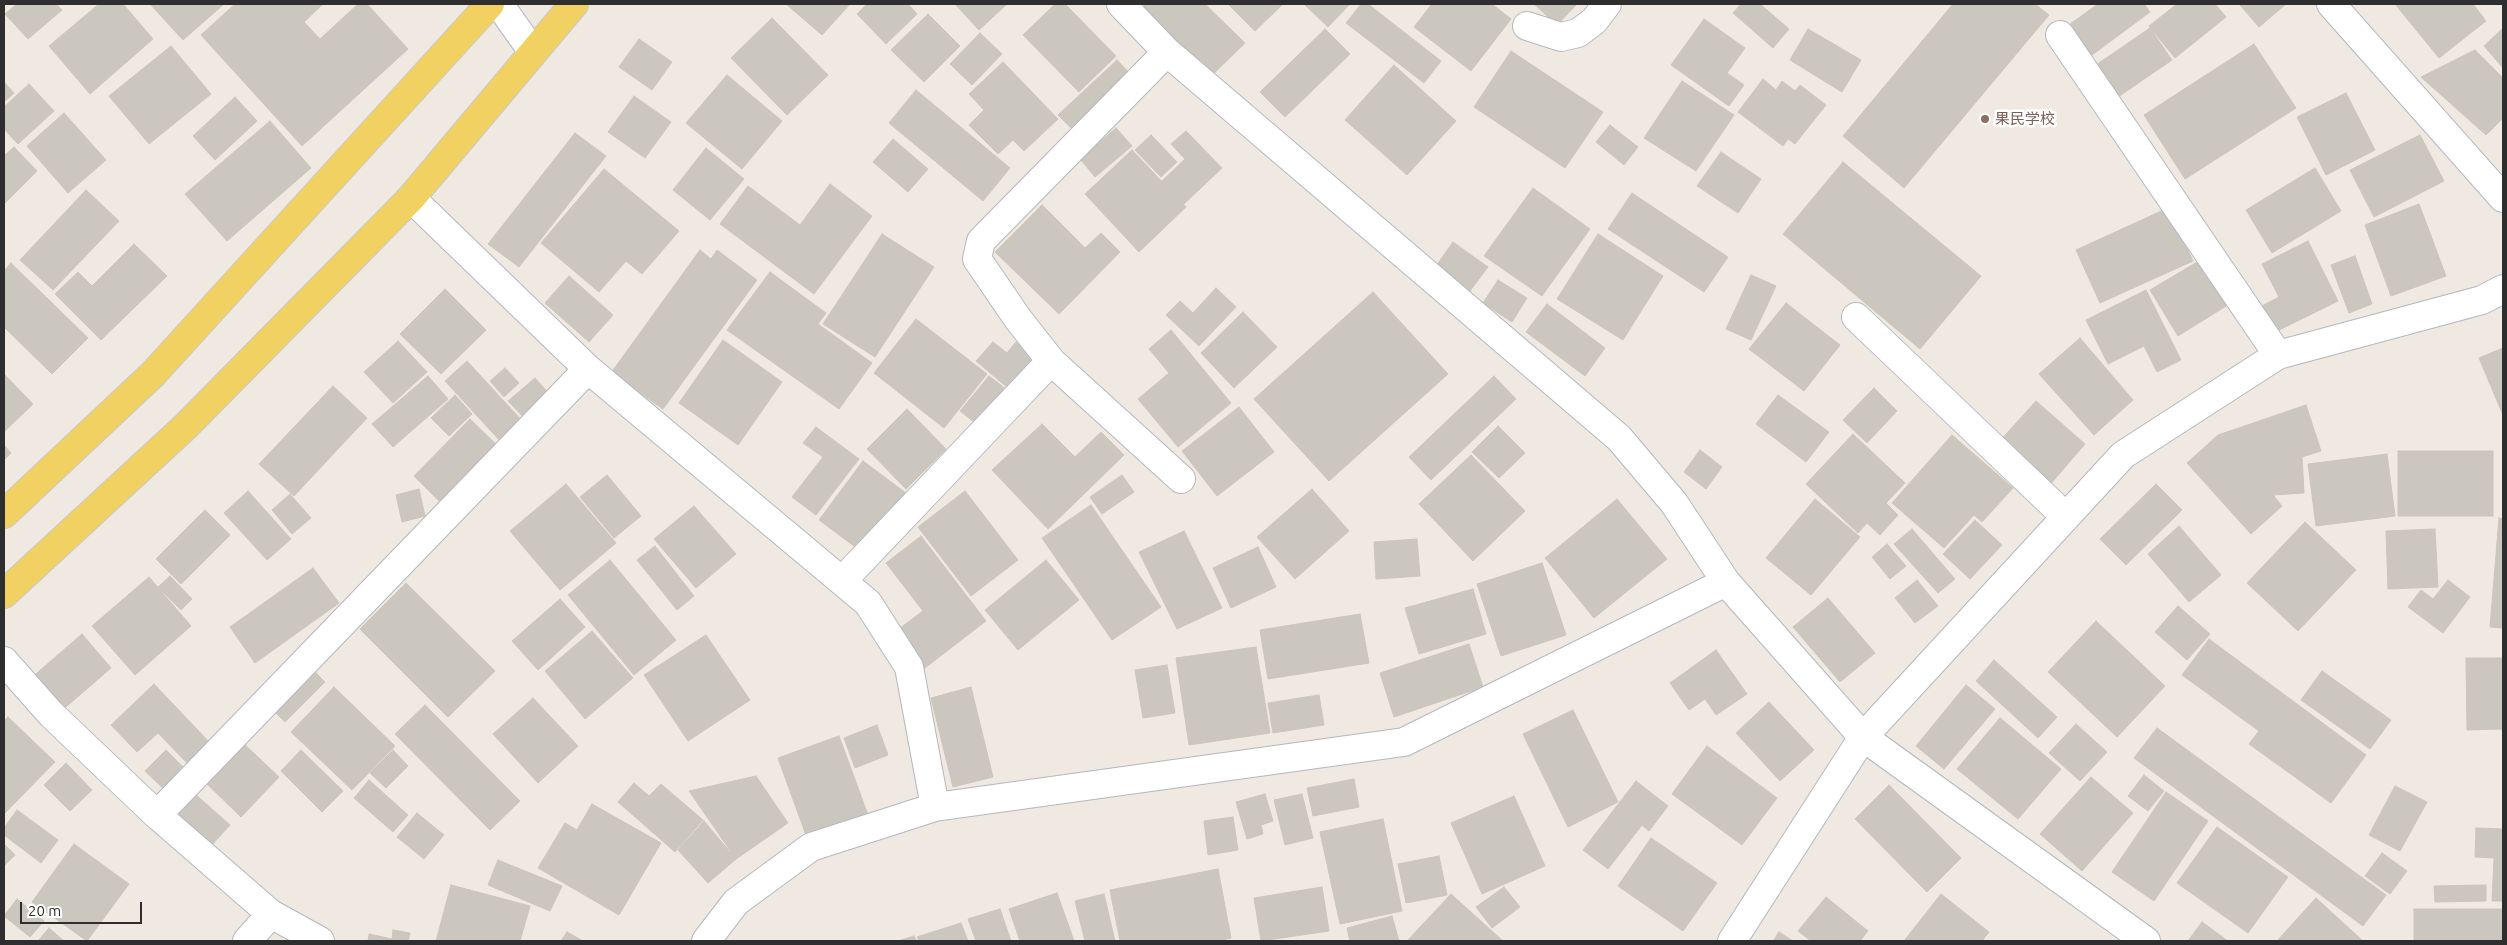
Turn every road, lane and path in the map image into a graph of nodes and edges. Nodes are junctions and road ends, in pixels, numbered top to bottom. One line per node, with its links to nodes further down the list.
1 (490, 4): 19 (main road)
2 (499, 4): 9 (street)
3 (574, 4): 9 (main road)
4 (1121, 4): 10 (street)
5 (1607, 4): 7 (street)
6 (2331, 4): 12 (street)
7 (1527, 26)
8 (2060, 35): 15 (street)
9 (534, 52): 11 (main road)
10 (1167, 52): 16 (street); 22 (street)
11 (411, 198): 17 (street); 23 (main road)
12 (2503, 198)
13 (2503, 290): 15 (street)
14 (1856, 318): 20 (street)
15 (2278, 355): 20 (street)
16 (1051, 361): 18 (street); 21 (street)
17 (588, 369): 21 (street); 27 (street)
18 (1181, 479)
19 (4, 514)
20 (2066, 517): 25 (street)
21 (842, 581): 26 (street)
22 (1726, 582): 25 (street); 26 (street)
23 (4, 594)
24 (4, 661): 27 (street)
25 (1864, 737): 32 (street); 33 (street)
26 (935, 807): 31 (street)
27 (157, 815): 28 (street)
28 (271, 914): 29 (street); 30 (street)
29 (247, 941)
30 (320, 941)
31 (706, 941)
32 (1732, 941)
33 (2146, 941)

